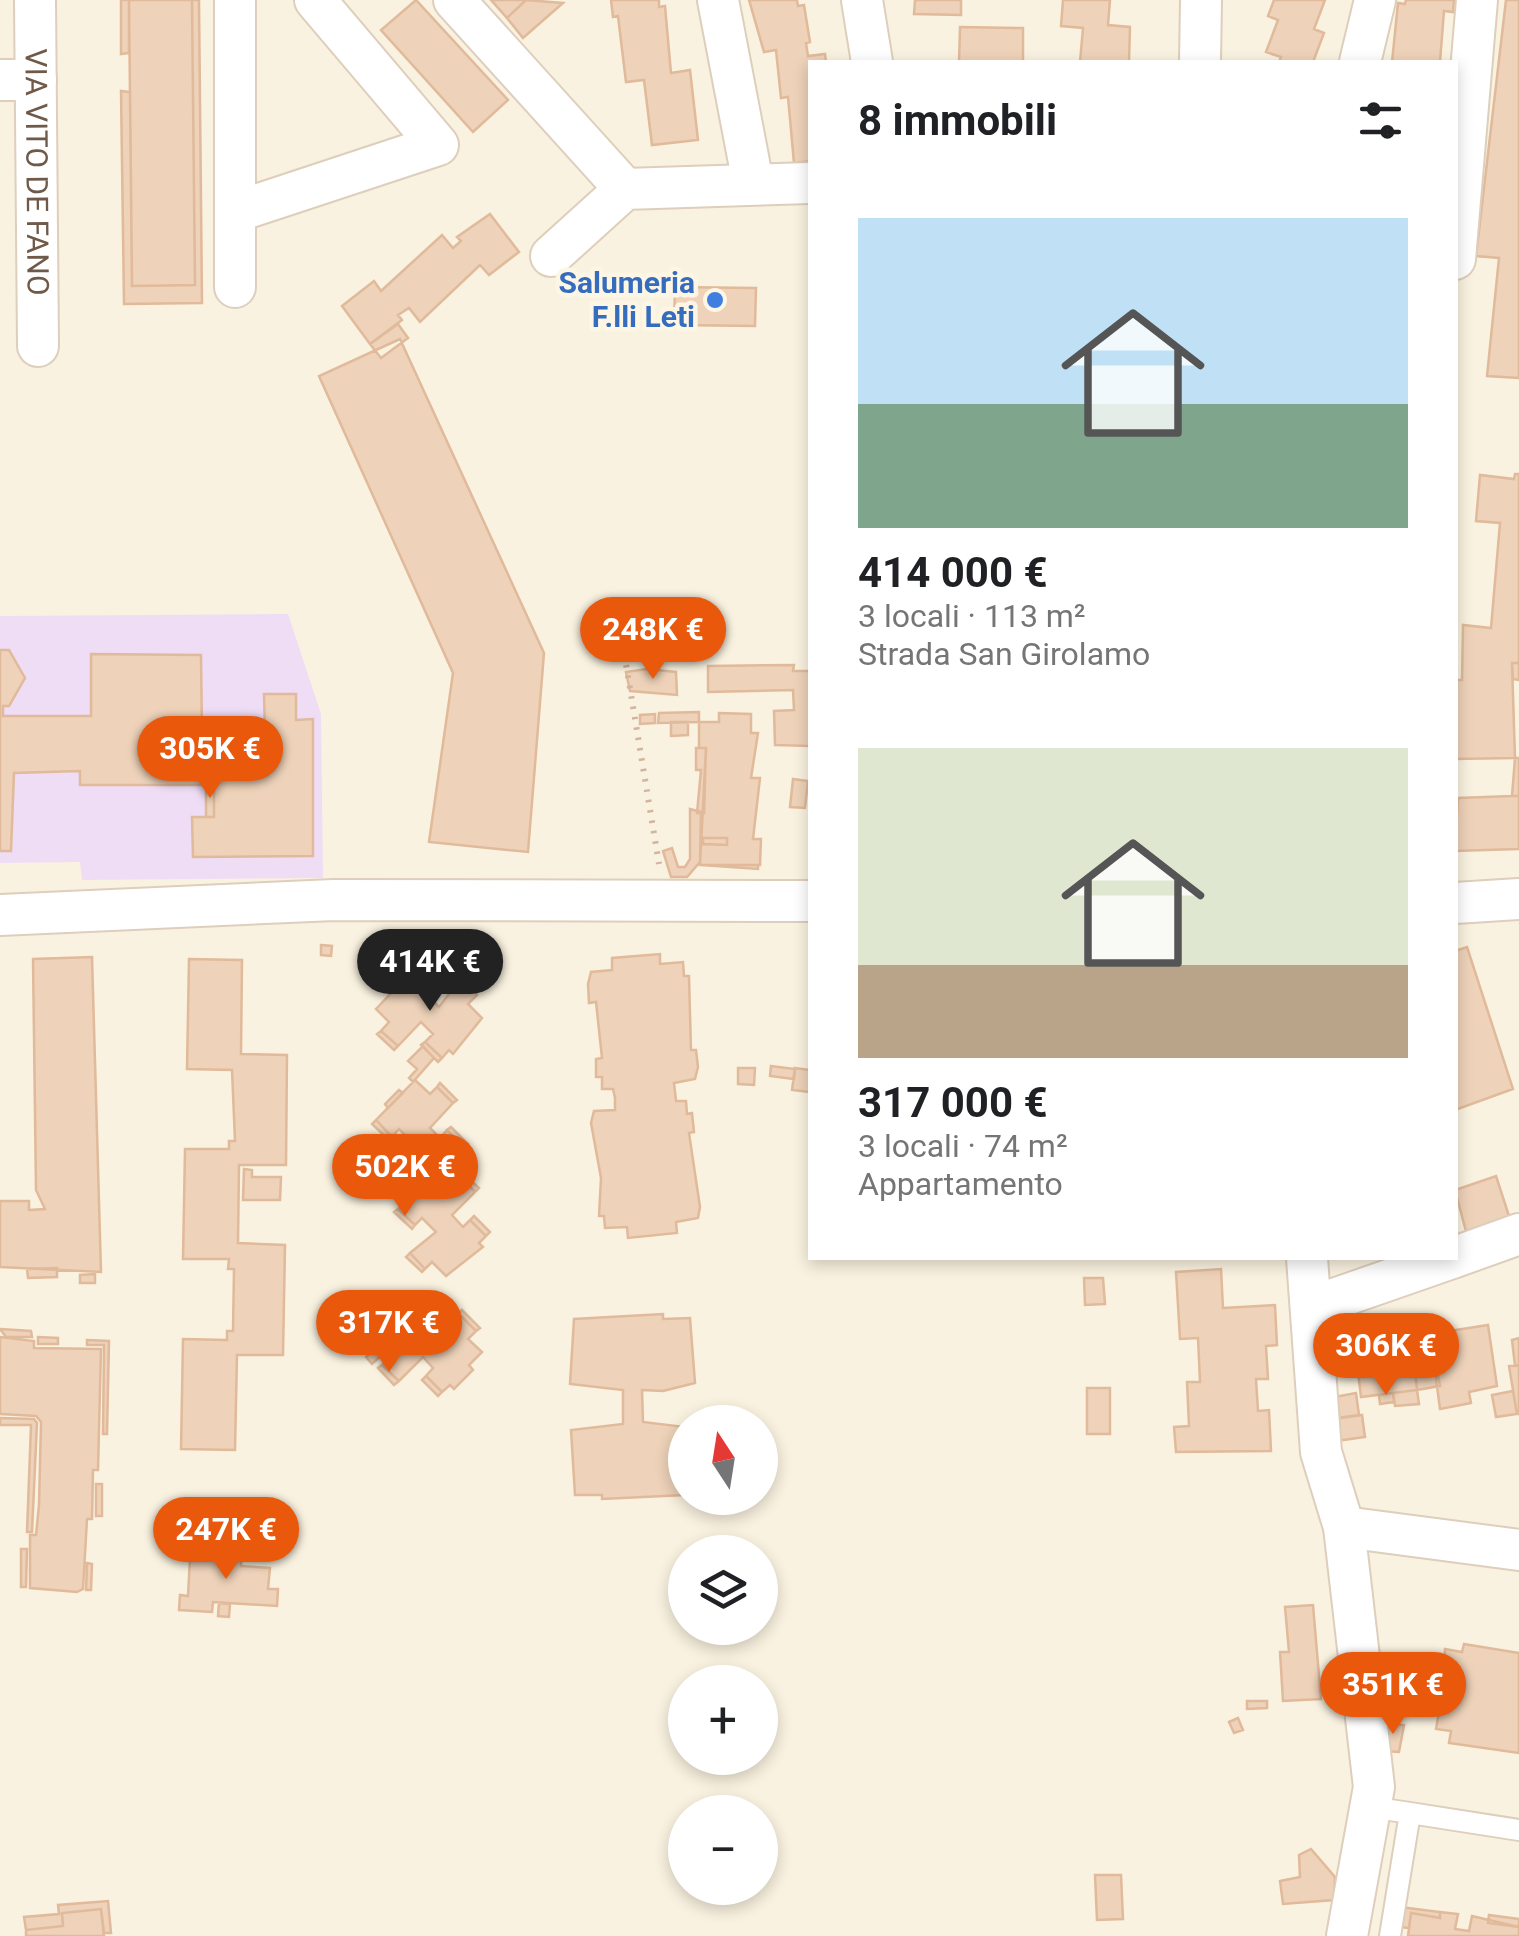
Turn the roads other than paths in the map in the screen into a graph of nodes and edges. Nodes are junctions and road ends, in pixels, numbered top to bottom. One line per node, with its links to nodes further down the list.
1 (35, 0): 13 (street, VIA VITO DE FANO)
2 (235, 0): 17 (street)
3 (315, 0): 17 (street)
4 (454, 0): 16 (street)
5 (718, 0): 14 (street)
6 (862, 0): 10 (street)
7 (1201, 0): 11 (street)
8 (1375, 0): 12 (street)
9 (1477, 0): 18 (street)
10 (872, 60)
11 (1200, 60)
12 (1360, 60)
13 (18, 80): 21 (street, VIA VITO DE FANO)
14 (753, 183): 15 (street); 16 (street)
15 (808, 184)
16 (625, 189): 19 (street)
17 (235, 212): 20 (street)
18 (1458, 224)
19 (551, 256)
20 (235, 288)
21 (38, 346)
22 (1519, 900): 24 (street)
23 (808, 901): 25 (street)
24 (1458, 902)
25 (0, 915)
26 (1519, 1234): 27 (street)
27 (1458, 1256)
28 (1308, 1260): 30 (street)
29 (1445, 1260): 30 (street)
30 (1314, 1306): 31 (street)
31 (1344, 1527): 32 (street); 33 (street)
32 (1519, 1550)
33 (1370, 1807): 34 (lane); 36 (street)
34 (1410, 1813): 35 (lane); 37 (lane)
35 (1519, 1830)
36 (1347, 1936)
37 (1390, 1936)

